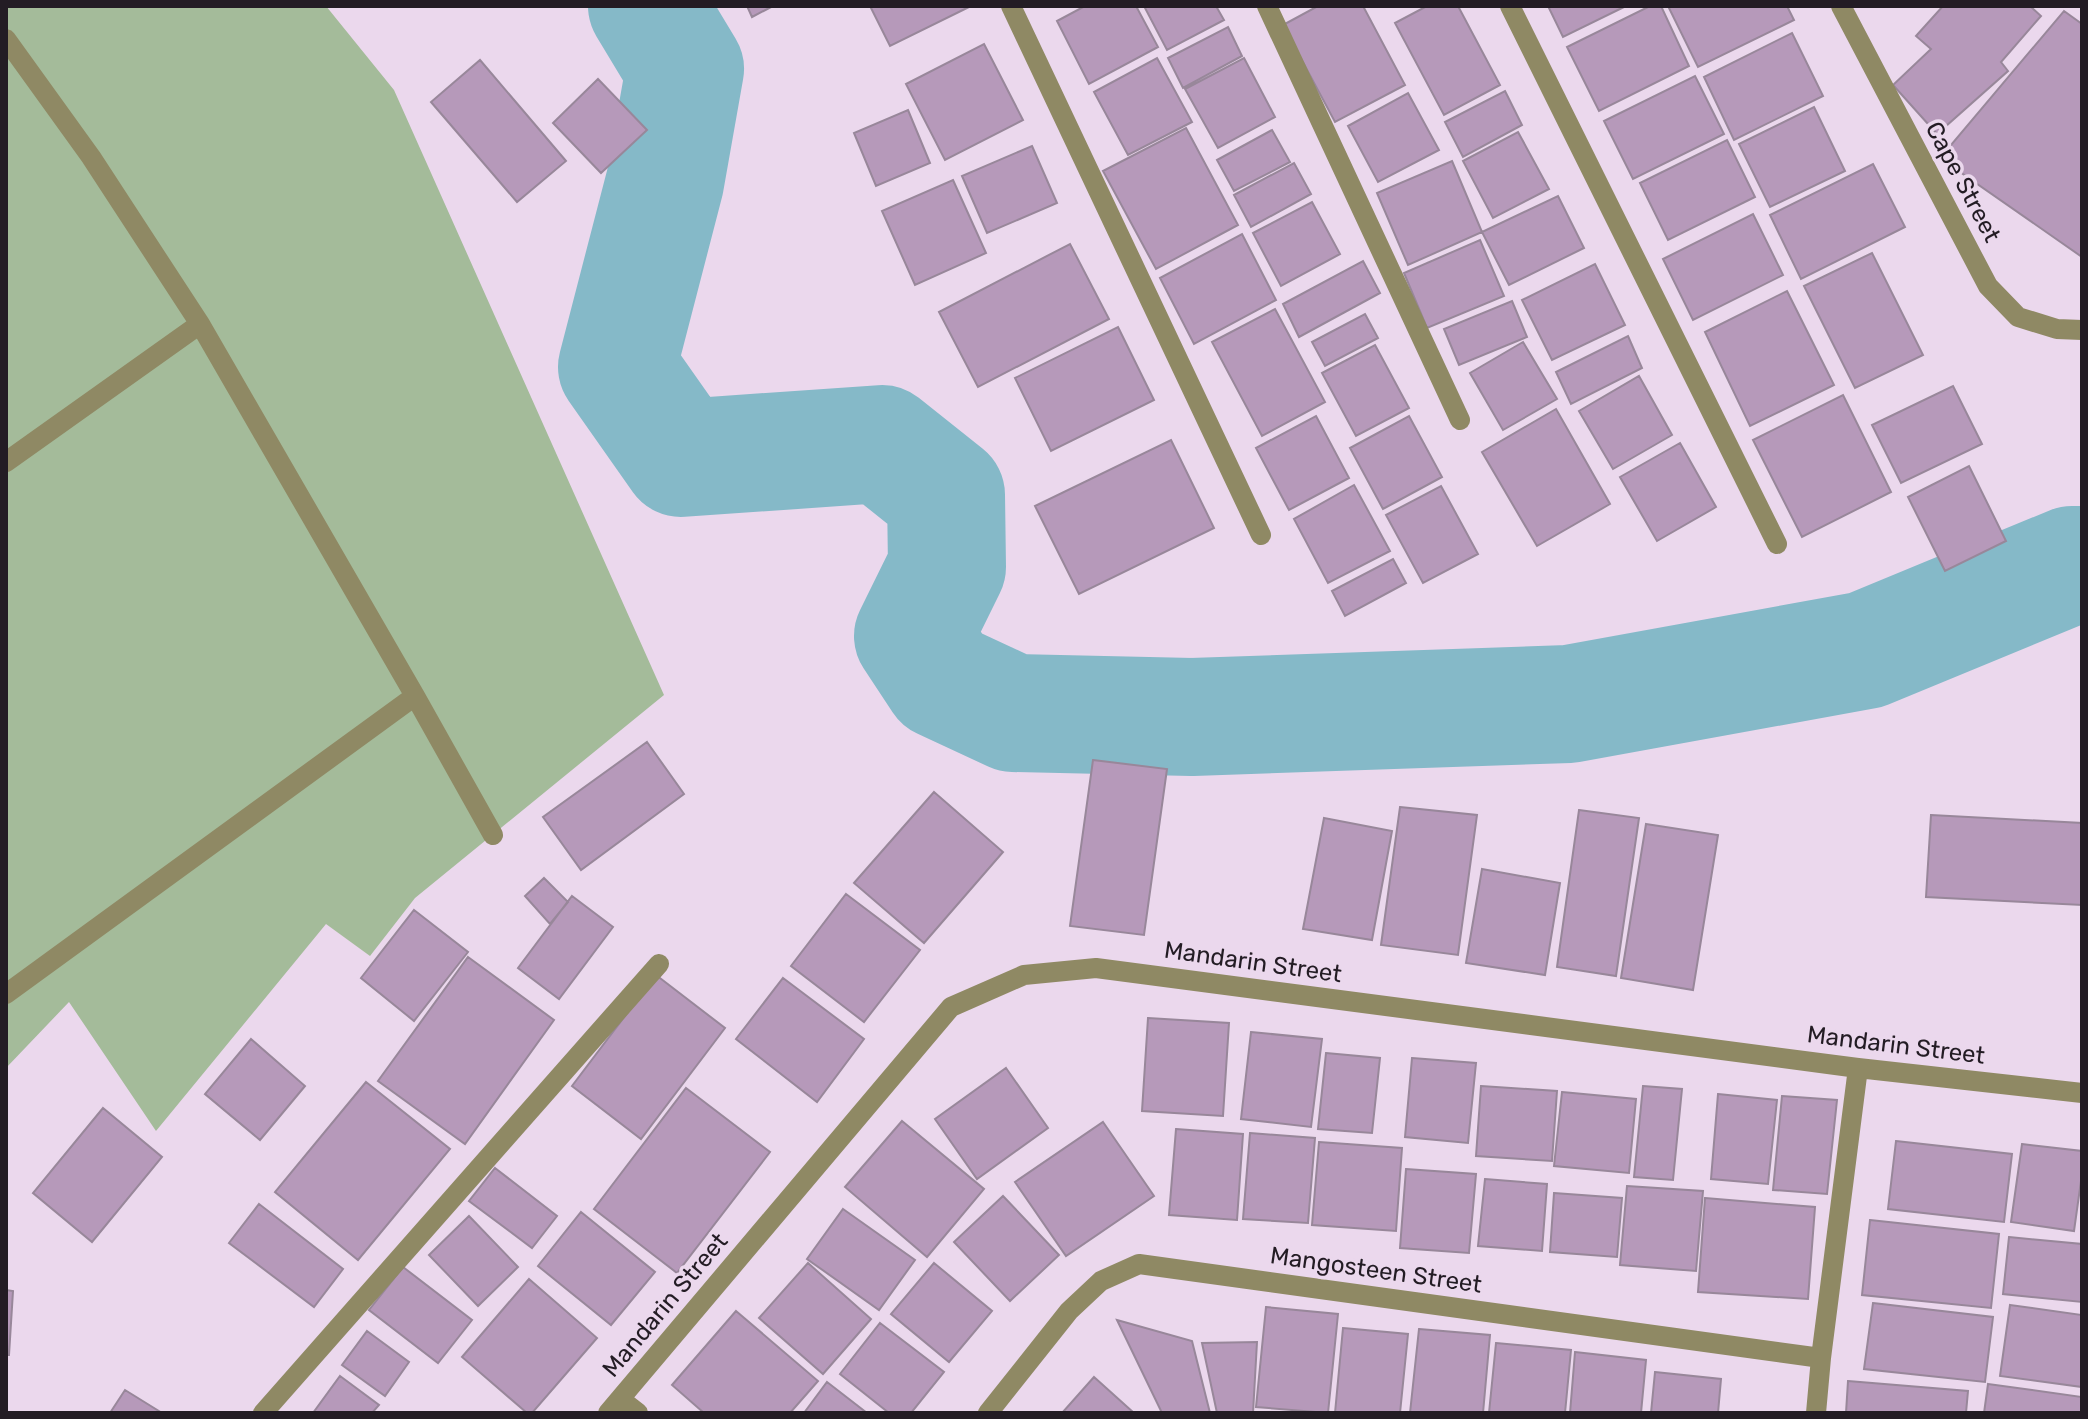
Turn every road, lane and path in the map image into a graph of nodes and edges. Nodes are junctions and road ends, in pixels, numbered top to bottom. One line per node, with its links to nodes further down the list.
1 (1011, 6): 10 (street)
2 (1267, 6): 8 (street)
3 (1510, 6): 11 (street)
4 (1841, 6): 7 (street, Cape Street)
5 (6, 39): 6 (street)
6 (200, 324): 9 (street); 12 (street)
7 (2082, 330)
8 (1460, 420)
9 (6, 462)
10 (1261, 535)
11 (1777, 544)
12 (415, 696): 13 (street); 15 (street)
13 (493, 835)
14 (659, 964): 20 (street)
15 (6, 994)
16 (1858, 1068): 17 (street, Mandarin Street); 18 (street); 19 (street, Mandarin Street)
17 (2082, 1093)
18 (1821, 1358): 22 (street, Mangosteen Street); 23 (street)
19 (614, 1406): 21 (street)
20 (263, 1413)
21 (638, 1413)
22 (988, 1413)
23 (1816, 1413)

